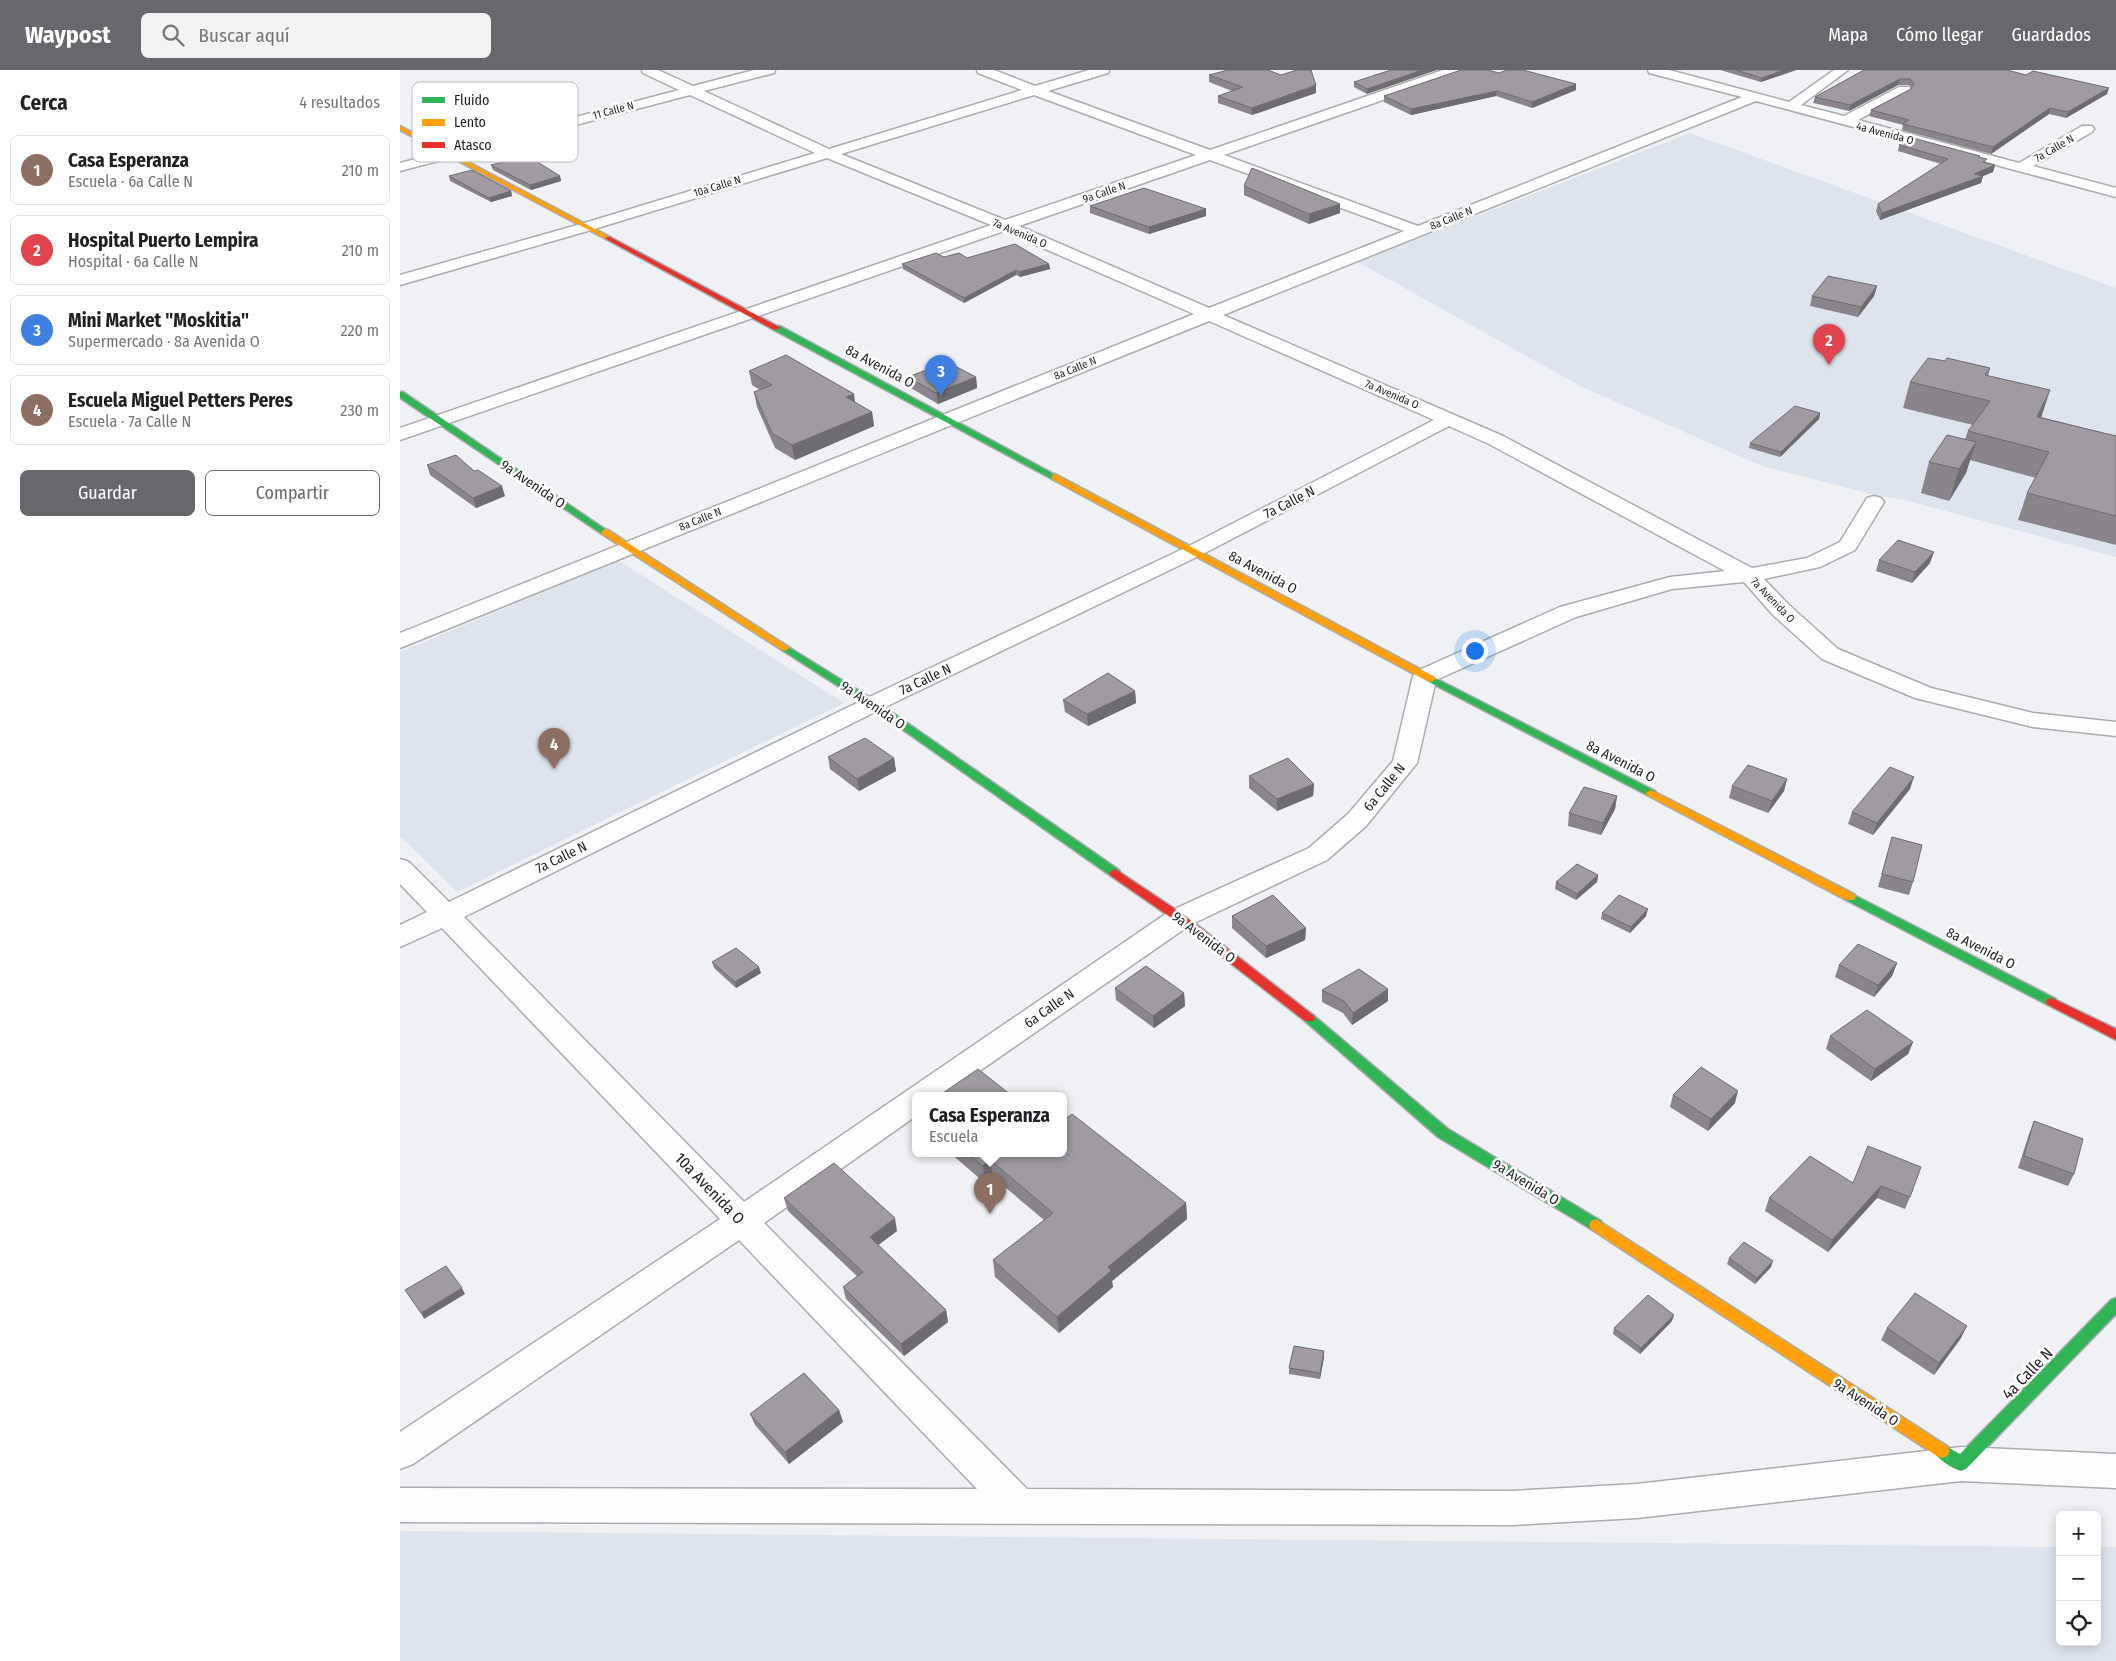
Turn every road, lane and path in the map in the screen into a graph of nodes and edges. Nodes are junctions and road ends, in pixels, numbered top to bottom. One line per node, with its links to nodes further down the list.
1 (648, 70): 8 (street, 7a Avenida O)
2 (769, 70): 8 (street, 11 Calle N)
3 (983, 70): 9 (street)
4 (1103, 70): 9 (street, 10a Calle N)
5 (1456, 70): 19 (street, 9a Calle N)
6 (1654, 70): 11 (street, 4a Avenida O)
7 (1842, 70): 12 (street)
8 (690, 90): 13 (street, 11 Calle N); 18 (street, 7a Avenida O)
9 (1033, 90): 18 (street, 10a Calle N); 19 (street)
10 (1904, 90): 14 (street)
11 (1752, 98): 12 (street, 4a Avenida O); 27 (street, 8a Calle N)
12 (1790, 107): 14 (street, 4a Avenida O)
13 (578, 119)
14 (1844, 122): 23 (street, 4a Avenida O)
15 (400, 128): 17 (street, 8a Avenida O)
16 (2087, 129): 23 (street, 7a Calle N)
17 (412, 134)
18 (826, 153): 25 (street, 10a Calle N); 26 (street, 7a Avenida O)
19 (1211, 155): 26 (street, 9a Calle N); 27 (street)
20 (418, 162): 22 (street, 11 Calle N)
21 (466, 162): 25 (street, 8a Avenida O)
22 (400, 167)
23 (2020, 168): 24 (street, 4a Avenida O)
24 (2116, 193)
25 (586, 226): 28 (street, 10a Calle N); 29 (street, 8a Avenida O)
26 (1006, 226): 29 (street, 9a Calle N); 30 (street, 7a Avenida O)
27 (1418, 231): 30 (street, 8a Calle N)
28 (400, 280)
29 (752, 314): 32 (street, 8a Avenida O); 34 (street)
30 (1208, 315): 32 (street, 8a Calle N); 33 (street, 7a Avenida O)
31 (400, 394): 34 (street, 9a Avenida O)
32 (947, 419): 37 (street, 8a Calle N); 38 (street, 8a Avenida O)
33 (1449, 419): 38 (street, 7a Calle N); 39 (street, 7a Avenida O)
34 (439, 421): 35 (street); 37 (street, 9a Avenida O)
35 (400, 434)
36 (1874, 502): 39 (street)
37 (629, 548): 40 (street, 8a Calle N); 42 (street, 9a Avenida O)
38 (1194, 551): 41 (street, 8a Avenida O); 42 (street, 7a Calle N)
39 (1749, 575): 41 (street); 43 (street, 7a Avenida O)
40 (400, 641)
41 (1425, 676): 46 (street, 6a Calle N); 48 (street, 8a Avenida O)
42 (873, 704): 45 (street, 7a Calle N); 46 (street, 9a Avenida O)
43 (2116, 729)
44 (400, 868): 45 (street, 10a Avenida O)
45 (445, 914): 47 (street, 7a Calle N); 51 (street, 10a Avenida O)
46 (1180, 918): 49 (street, 6a Calle N); 54 (street, 9a Avenida O)
47 (400, 937)
48 (2116, 1035)
49 (927, 1092)
50 (912, 1103): 51 (street)
51 (742, 1221): 53 (street); 57 (street, 10a Avenida O)
52 (2116, 1304): 54 (street, 4a Calle N)
53 (400, 1452)
54 (1961, 1464): 55 (street); 57 (street)
55 (2116, 1471)
56 (400, 1505): 57 (street)
57 (1020, 1508)

